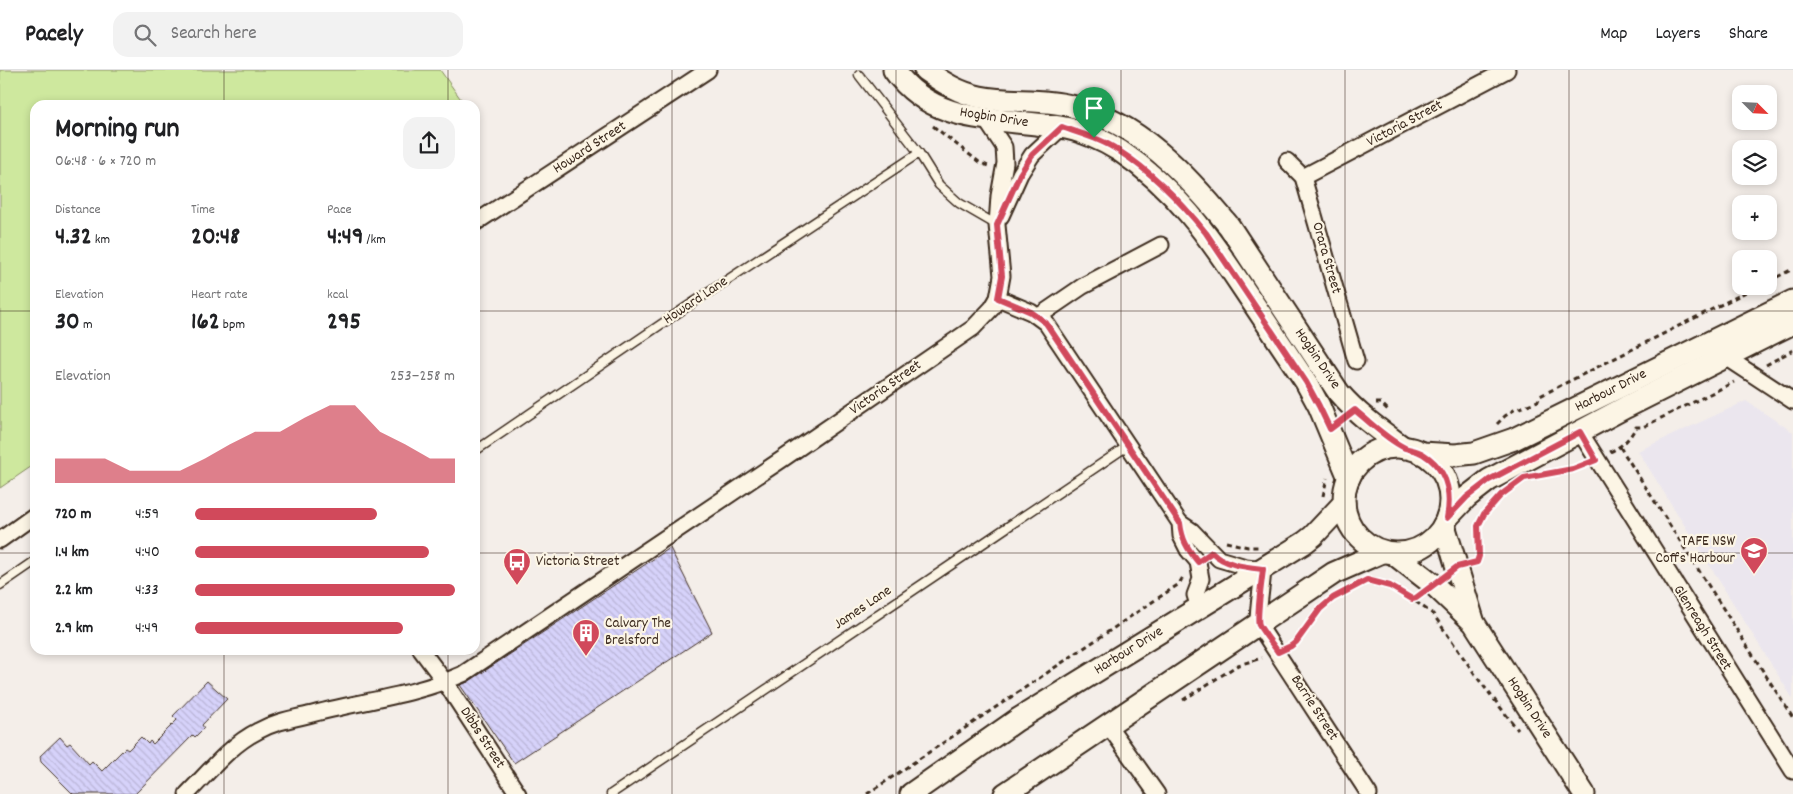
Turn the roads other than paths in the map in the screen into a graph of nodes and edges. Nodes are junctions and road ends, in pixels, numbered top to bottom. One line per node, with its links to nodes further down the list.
1 (894, 70): 6 (main road, Hogbin Drive)
2 (925, 70): 24 (main road, Hogbin Drive)
3 (1506, 70): 10 (street, Victoria Street)
4 (710, 71): 11 (street, Howard Street)
5 (859, 75): 8 (lane)
6 (986, 120): 7 (main road, Hogbin Drive); 12 (street, Victoria Street)
7 (1062, 127): 12 (street, Victoria Street); 25 (main road, Hogbin Drive)
8 (919, 153): 12 (lane); 23 (lane, Howard Lane)
9 (1287, 161): 10 (street, Orara Street)
10 (1303, 178): 19 (street, Orara Street)
11 (480, 220)
12 (997, 225): 14 (street, Victoria Street)
13 (1161, 245): 16 (street)
14 (998, 298): 16 (street); 39 (street, Victoria Street)
15 (1793, 301): 24 (main road, Harbour Drive)
16 (1039, 316): 22 (street)
17 (1793, 323): 18 (main road, Harbour Drive)
18 (1726, 357): 20 (street); 21 (main road, Harbour Drive)
19 (1356, 361)
20 (1793, 402)
21 (1580, 432): 28 (main road, Harbour Drive); 41 (street, Glenreagh Street)
22 (1129, 445): 29 (street); 44 (lane, James Lane)
23 (480, 448)
24 (1413, 450): 25 (main road); 28 (main road)
25 (1349, 478): 26 (main road)
26 (1344, 503): 31 (main road); 33 (main road, Harbour Drive)
27 (30, 519): 30 (street)
28 (1445, 522): 31 (main road); 36 (main road, Hogbin Drive)
29 (1180, 523): 33 (street); 35 (street)
30 (0, 540)
31 (1388, 553): 36 (main road, Hogbin Drive); 37 (main road)
32 (30, 564): 34 (lane)
33 (1263, 569): 35 (main road, Harbour Drive); 37 (street)
34 (0, 585)
35 (1199, 608): 45 (main road, Harbour Drive)
36 (1474, 622): 49 (main road, Hogbin Drive)
37 (1258, 624): 40 (main road); 48 (street, Barrie Street)
38 (425, 655): 39 (street)
39 (445, 682): 42 (street, Victoria Street); 43 (street, Dibbs Street)
40 (1108, 725): 46 (main road); 47 (street)
41 (1793, 772)
42 (187, 794)
43 (518, 794)
44 (611, 794)
45 (911, 794)
46 (1006, 794)
47 (1156, 794)
48 (1370, 794)
49 (1584, 794)

